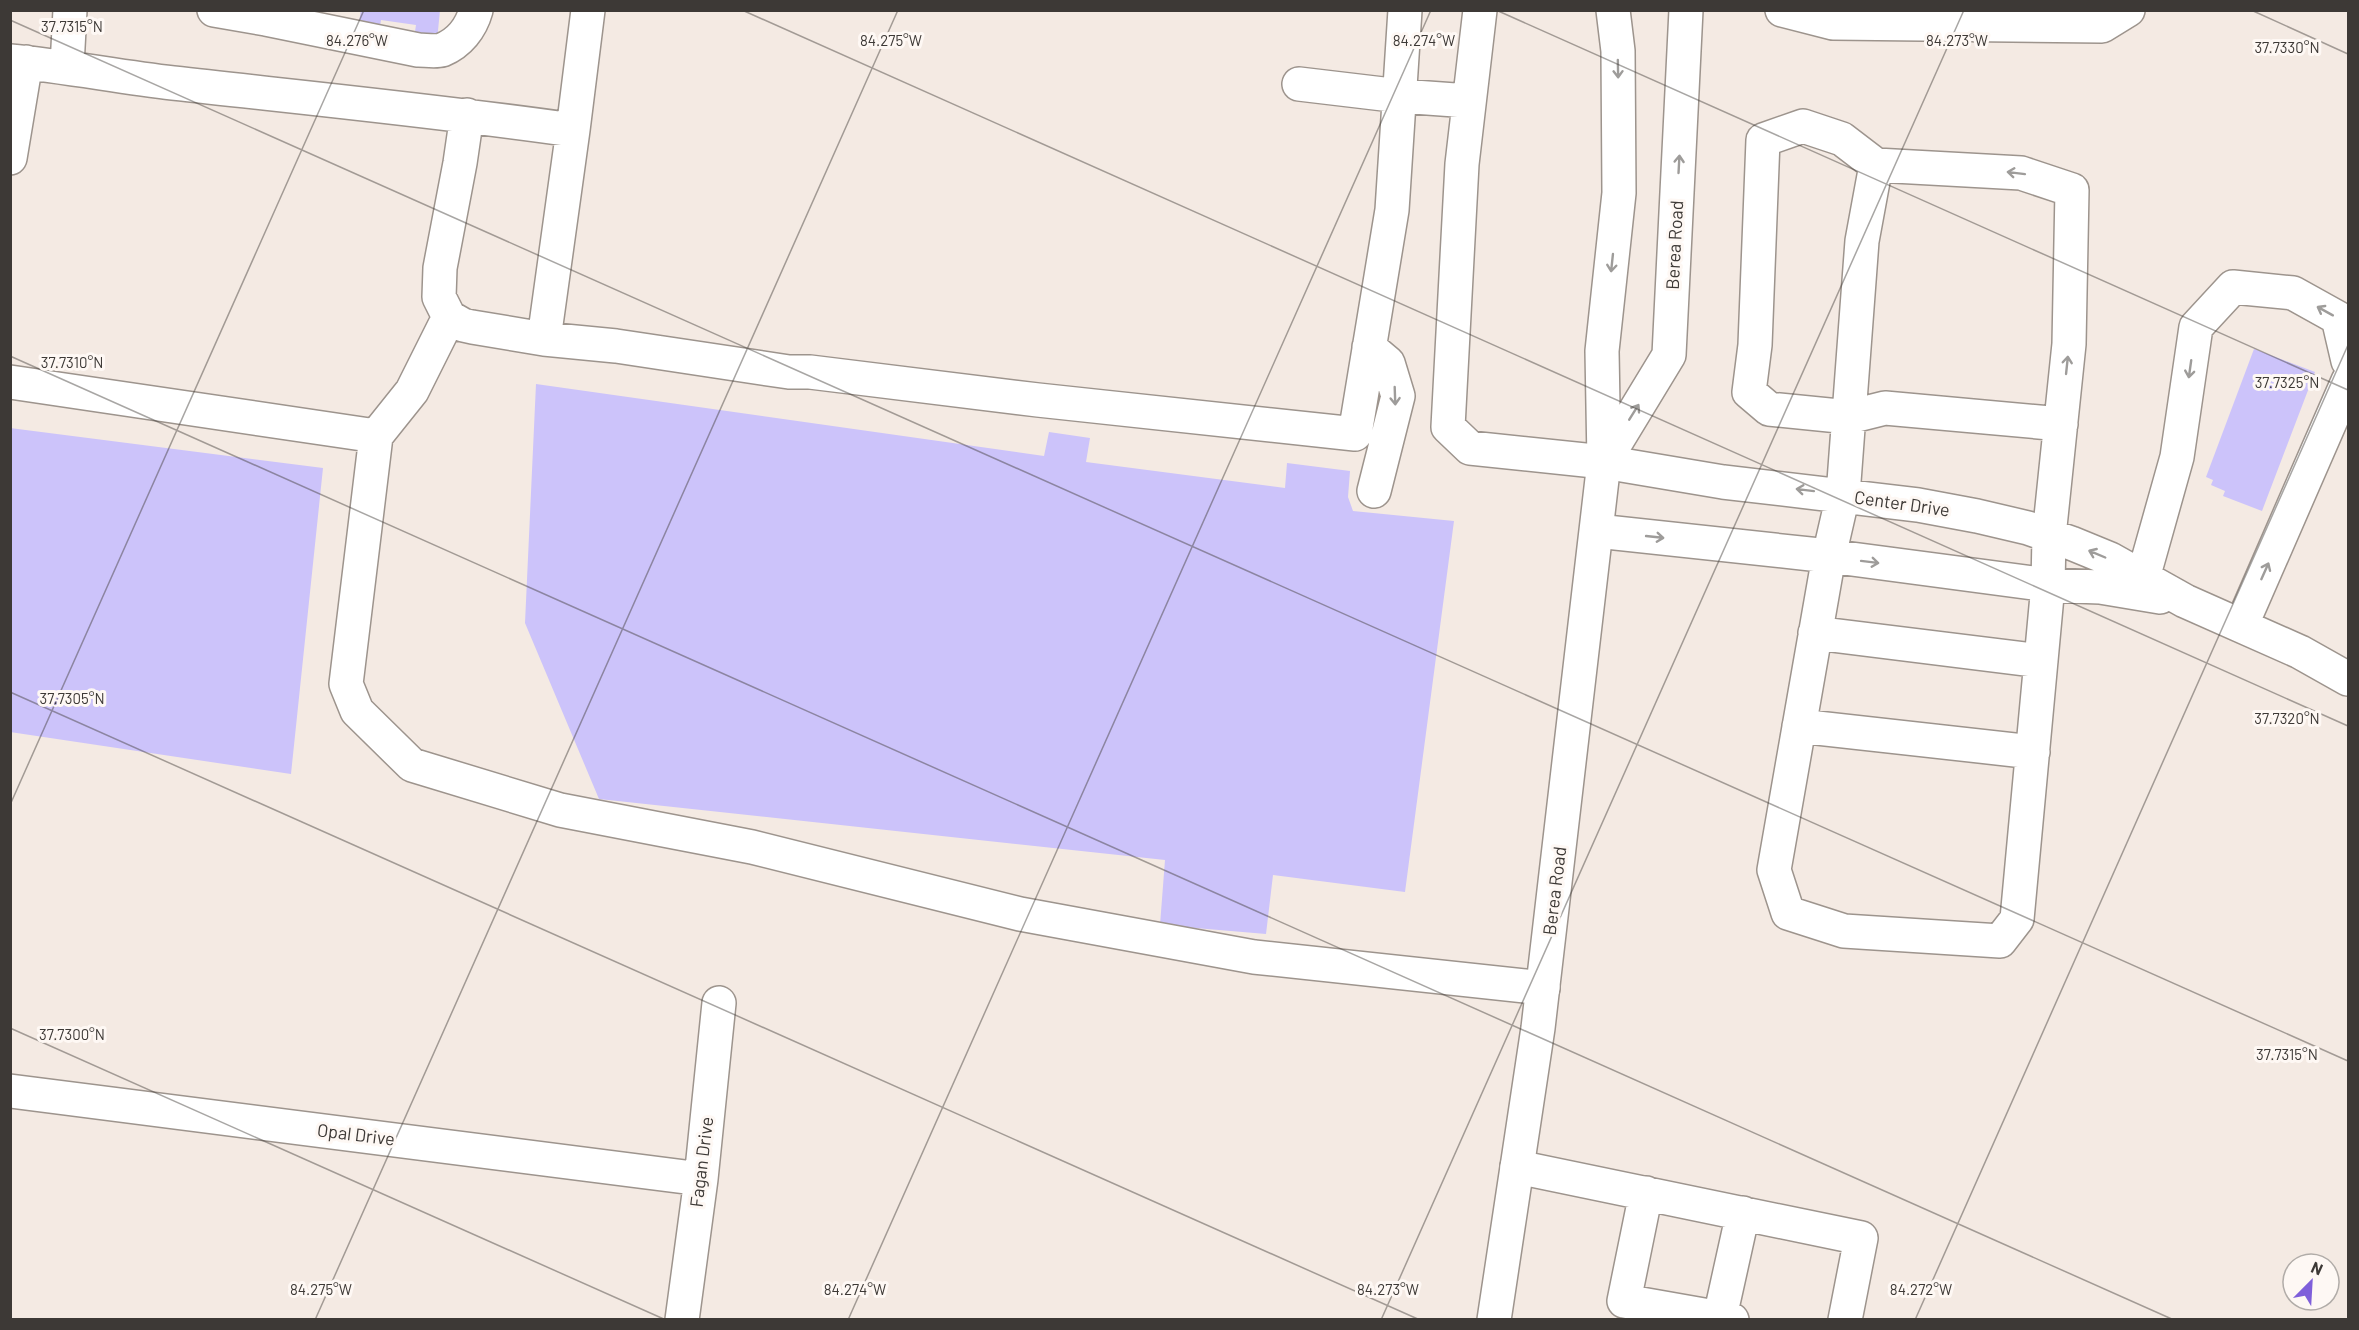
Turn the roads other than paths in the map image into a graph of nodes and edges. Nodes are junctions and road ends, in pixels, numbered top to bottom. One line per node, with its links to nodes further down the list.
1 (70, 10): 12 (street)
2 (214, 10): 3 (street)
3 (476, 10)
4 (588, 10): 17 (street)
5 (1405, 10): 14 (street)
6 (1480, 10): 15 (street)
7 (1613, 10): 29 (street, Berea Road, one-way to 29)
8 (1686, 10): 29 (street, Berea Road, one-way to 8)
9 (1782, 10): 10 (street)
10 (2128, 10)
11 (18, 62): 12 (street); 18 (street)
12 (67, 66): 16 (street)
13 (1299, 84): 14 (street)
14 (1400, 96): 15 (street); 22 (street)
15 (1469, 101): 29 (street, Center Drive)
16 (467, 116): 17 (street); 20 (street)
17 (573, 130): 21 (street)
18 (10, 158)
19 (1876, 165): 26 (street); 26 (street); 27 (street, one-way to 19)
20 (449, 317): 21 (street); 28 (street)
21 (544, 339): 22 (street)
22 (1369, 347): 30 (street, one-way to 30)
23 (2349, 361): 35 (street, one-way to 35)
24 (2349, 381): 38 (street, one-way to 24)
25 (10, 382): 28 (street)
26 (1849, 417): 27 (street); 31 (street)
27 (2061, 424): 33 (street)
28 (376, 436): 44 (street)
29 (1604, 462): 31 (street, Center Drive, one-way to 29); 32 (street, Berea Road)
30 (1374, 491)
31 (1843, 495): 33 (street, Center Drive); 34 (street)
32 (1597, 531): 34 (street, Center Drive, one-way to 34); 44 (street, Berea Road)
33 (2049, 536): 35 (street, Center Drive, one-way to 33); 36 (street)
34 (1829, 556): 36 (street, Center Drive, one-way to 36); 39 (street)
35 (2144, 578): 37 (street, Center Drive)
36 (2048, 585): 37 (street, Center Drive); 40 (street)
37 (2185, 601): 38 (street, Center Drive)
38 (2242, 624): 41 (street, Center Drive)
39 (1815, 633): 40 (street); 42 (street)
40 (2041, 661): 43 (street)
41 (2344, 665)
42 (1799, 726): 43 (street); 43 (street)
43 (2033, 752)
44 (1543, 988): 47 (street, Berea Road)
45 (719, 1004): 48 (street, Fagan Drive)
46 (10, 1091): 48 (street, Opal Drive)
47 (1517, 1167): 49 (street); 53 (street, Berea Road)
48 (701, 1179): 52 (street, Fagan Drive)
49 (1646, 1193): 50 (street); 51 (street)
50 (1743, 1214): 51 (street); 54 (street)
51 (1726, 1318)
52 (682, 1320)
53 (1494, 1320)
54 (1845, 1320)

